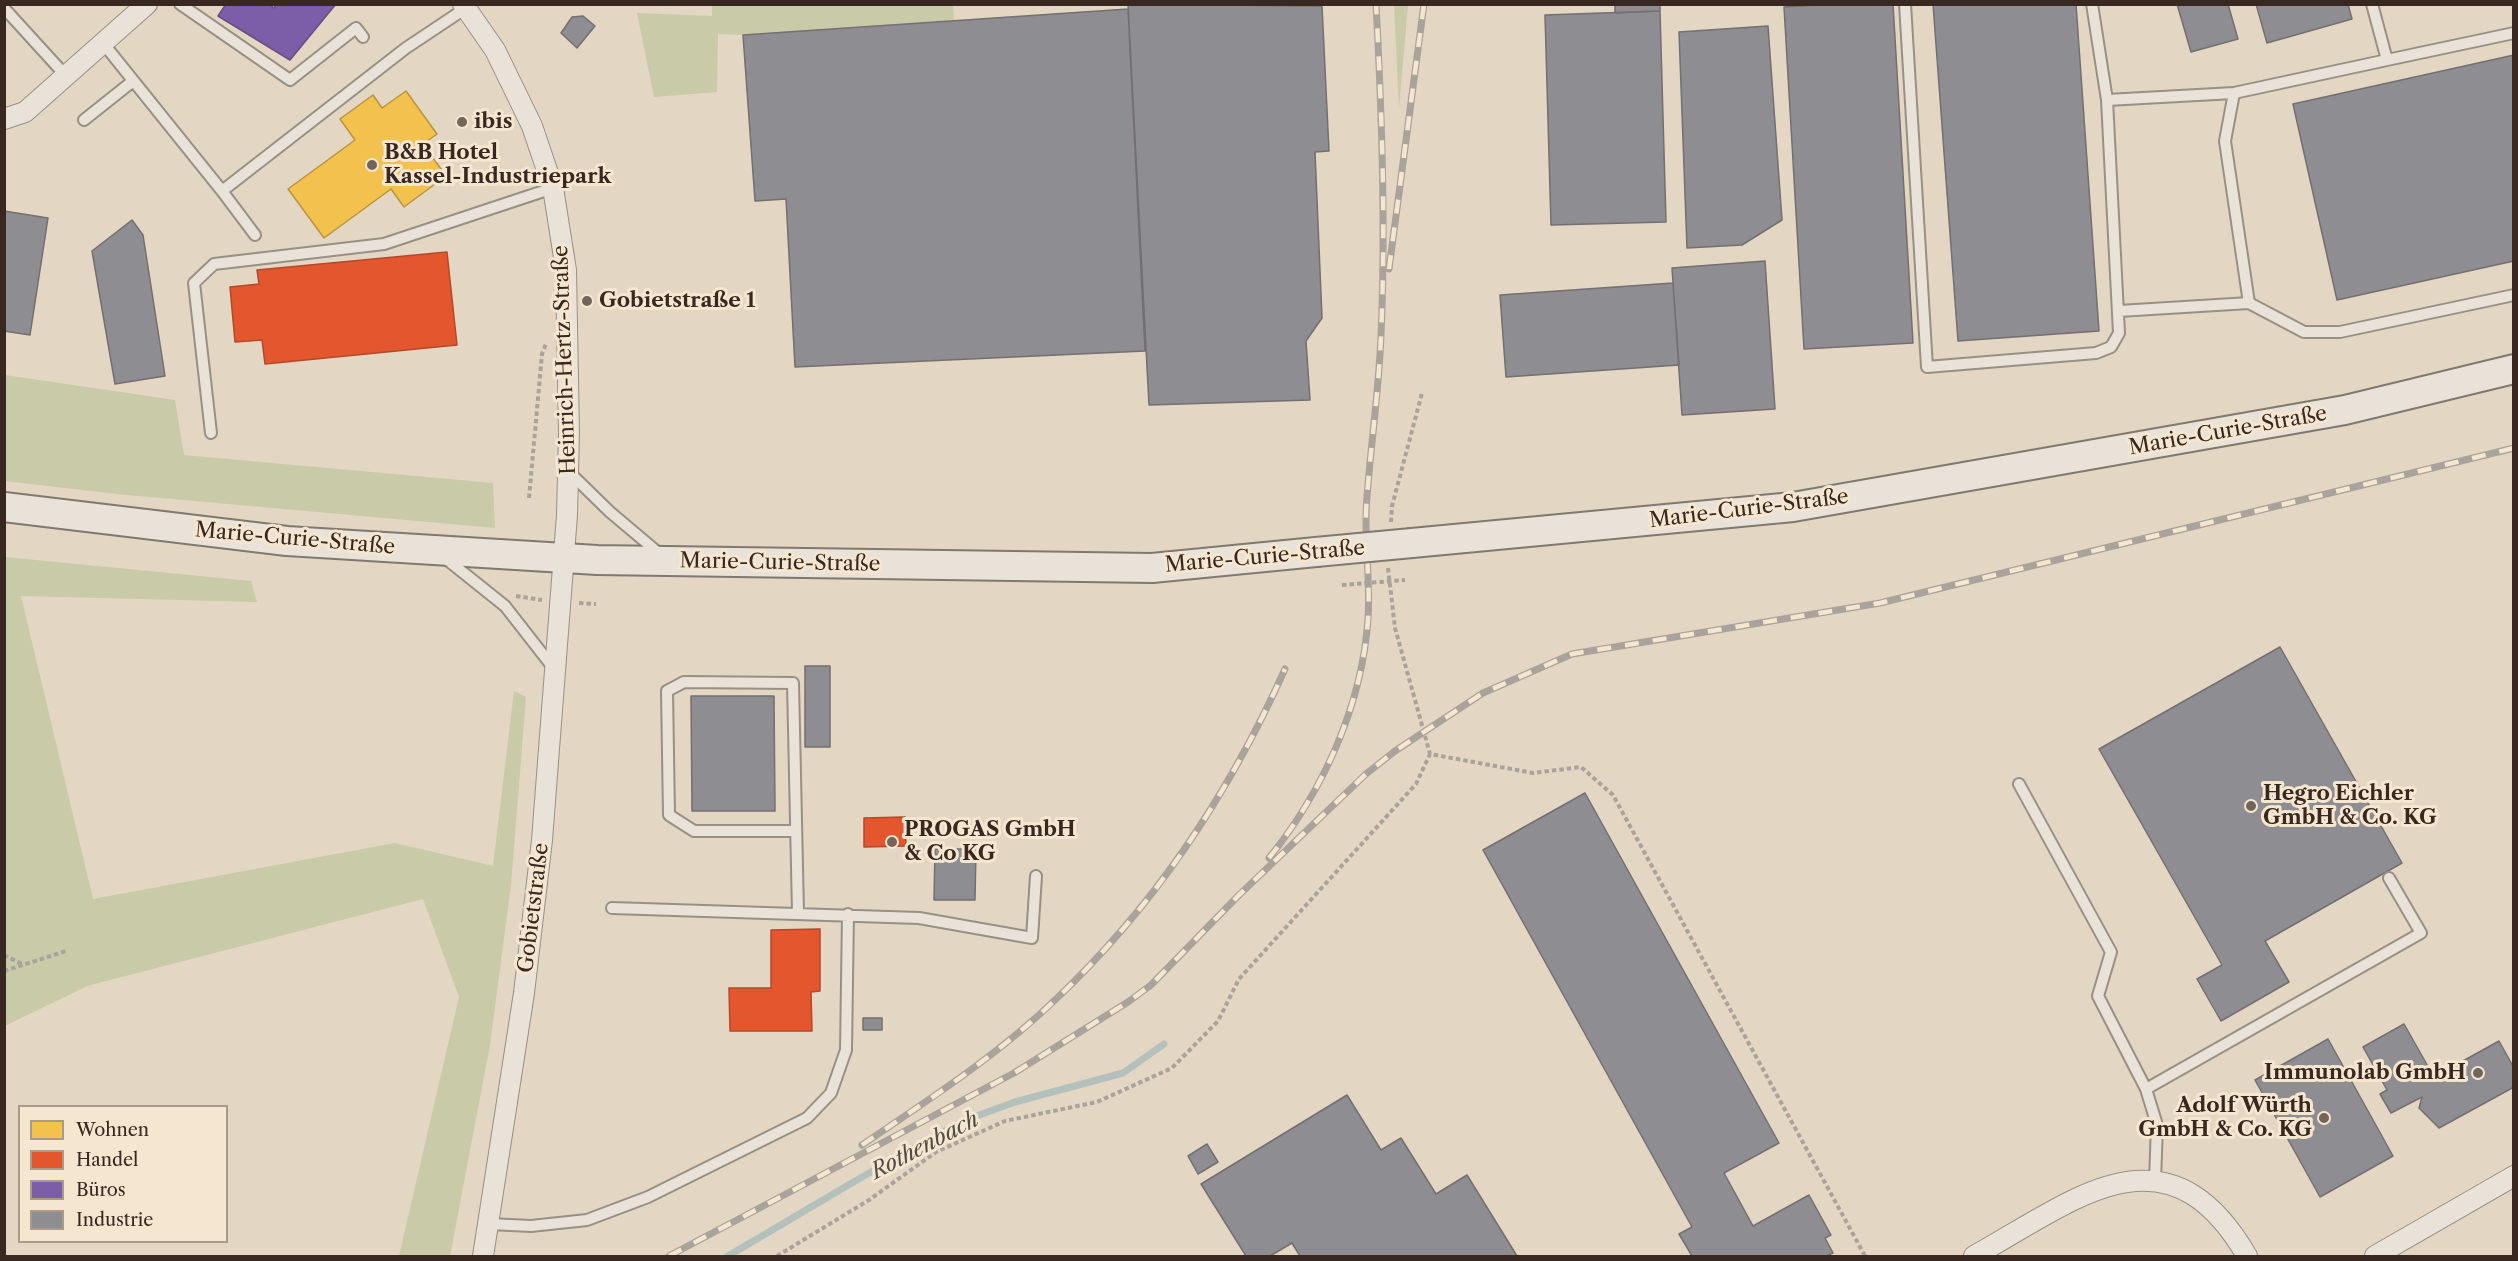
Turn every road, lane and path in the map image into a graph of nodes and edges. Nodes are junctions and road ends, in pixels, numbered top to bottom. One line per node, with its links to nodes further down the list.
1 (147, 4): 10 (street)
2 (180, 4): 9 (lane)
3 (1905, 4): 23 (lane)
4 (2092, 4): 15 (lane)
5 (2372, 4): 11 (lane)
6 (464, 6): 18 (street, Heinrich-Hertz-Straße); 19 (lane)
7 (4, 8): 12 (lane)
8 (2514, 33): 11 (lane)
9 (363, 37)
10 (103, 43): 12 (street); 13 (lane)
11 (2386, 60): 14 (lane)
12 (66, 76): 16 (street)
13 (133, 81): 17 (lane); 19 (lane)
14 (2234, 93): 15 (lane); 22 (lane)
15 (2108, 100): 23 (lane)
16 (4, 119)
17 (84, 120)
18 (553, 189): 27 (lane); 28 (street, Heinrich-Hertz-Straße)
19 (222, 191): 20 (lane)
20 (255, 235)
21 (2514, 295): 22 (lane)
22 (2249, 303): 23 (lane)
23 (2119, 311)
24 (549, 334): 29 (path)
25 (2514, 369): 31 (main road, Marie-Curie-Straße)
26 (1422, 393): 31 (path)
27 (211, 433)
28 (569, 472): 33 (street, Heinrich-Hertz-Straße); 34 (lane)
29 (529, 498)
30 (4, 507): 32 (main road, Marie-Curie-Straße)
31 (1401, 536): 34 (main road, Marie-Curie-Straße, bridge)
32 (435, 550): 33 (main road, Marie-Curie-Straße); 38 (lane)
33 (563, 558): 34 (main road, Marie-Curie-Straße); 38 (street, Gobietstraße)
34 (669, 561)
35 (1387, 562): 39 (path)
36 (1405, 580): 37 (path, bridge)
37 (1342, 585)
38 (555, 670): 54 (street, Gobietstraße)
39 (1430, 754): 56 (path); 57 (path)
40 (2019, 784): 51 (lane)
41 (796, 831): 41 (lane); 45 (lane)
42 (1036, 876): 46 (lane)
43 (2389, 878): 51 (lane)
44 (612, 908): 45 (lane)
45 (798, 913): 46 (lane)
46 (848, 914): 54 (lane)
47 (66, 951): 49 (path)
48 (4, 955): 49 (path)
49 (24, 965): 50 (path)
50 (4, 971)
51 (2146, 1089): 53 (lane)
52 (2514, 1176): 60 (street)
53 (2155, 1180): 58 (street); 59 (street)
54 (489, 1224): 55 (street, Gobietstraße)
55 (483, 1257)
56 (777, 1257)
57 (1865, 1257)
58 (1974, 1257)
59 (2247, 1257)
60 (2375, 1257)

